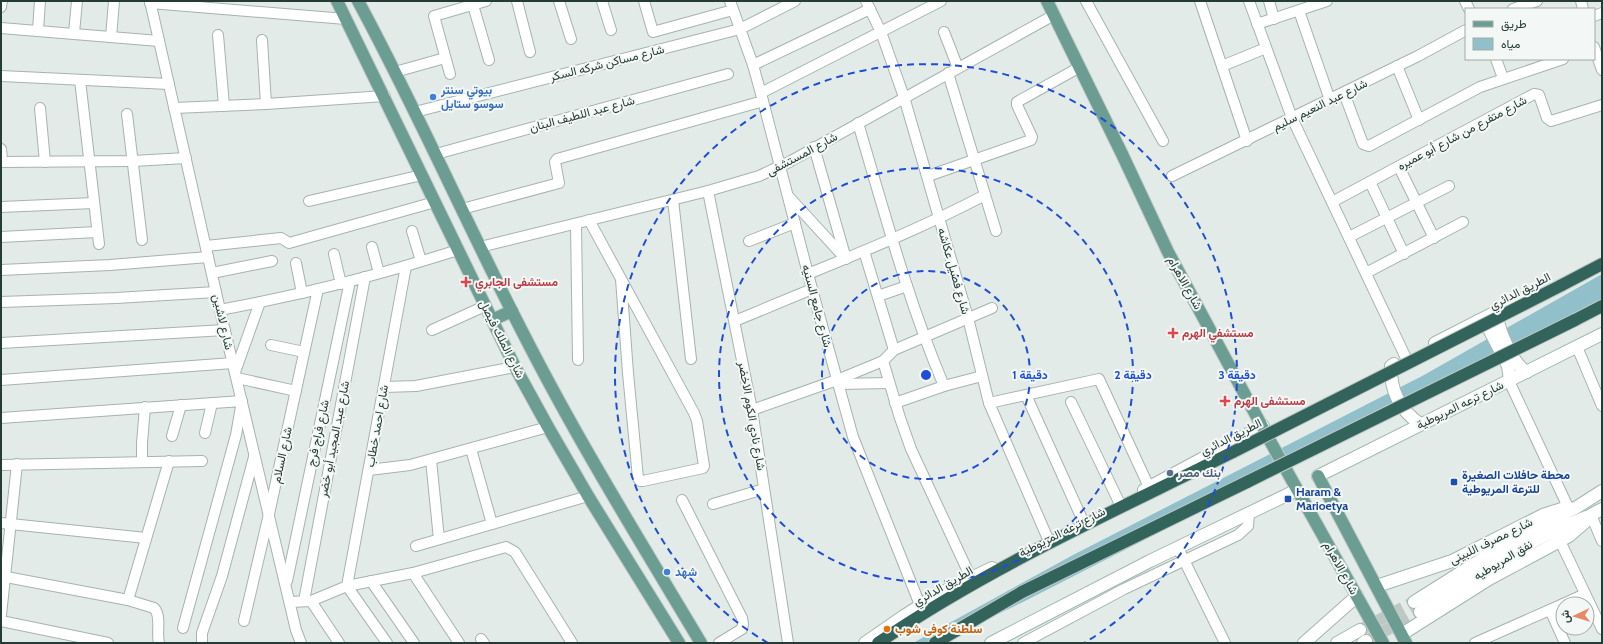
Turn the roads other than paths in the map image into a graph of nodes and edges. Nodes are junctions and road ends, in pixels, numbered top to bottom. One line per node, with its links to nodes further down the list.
1 (2, 1): 26 (street)
2 (40, 1): 35 (street)
3 (77, 1): 40 (street)
4 (114, 1): 42 (street)
5 (337, 1): 30 (main road, شارع الملك فيصل)
6 (486, 1): 22 (street)
7 (516, 1): 48 (street)
8 (559, 1): 43 (street)
9 (602, 1): 36 (street)
10 (644, 1): 24 (street)
11 (795, 1): 34 (street, شارع مساكن شركه السكر)
12 (941, 1): 38 (street)
13 (1047, 1): 29 (main road, شارع الاهرام)
14 (1086, 1): 82 (street)
15 (1200, 1): 55 (street)
16 (1248, 1): 32 (street)
17 (1269, 1): 31 (street)
18 (1538, 1): 27 (street)
19 (150, 2): 30 (street); 45 (street, شارع لاشين)
20 (1324, 2): 28 (street)
21 (361, 4): 59 (main road, شارع الملك فيصل)
22 (473, 4): 23 (street); 50 (street)
23 (453, 5): 49 (street)
24 (731, 5): 34 (street, شارع جامع السنيه)
25 (868, 5): 38 (street, شارع فصيل عكاشه); 54 (street)
26 (1, 7)
27 (1516, 8)
28 (1299, 11): 31 (street); 71 (street)
29 (1054, 14): 57 (main road, شارع الاهرام); 58 (street, شارع المستشفى)
30 (346, 19): 68 (main road, شارع الملك فيصل)
31 (1274, 19): 32 (street)
32 (1257, 24): 46 (street)
33 (1, 28): 35 (street)
34 (740, 29): 54 (street, شارع جامع السنيه); 77 (street, شارع مساكن شركه السكر)
35 (38, 30): 40 (street)
36 (611, 30)
37 (1465, 31): 56 (street, شارع عبد النعيم سليم)
38 (882, 32): 69 (street); 70 (street, شارع فصيل عكاشه)
39 (944, 32): 58 (street)
40 (74, 34): 42 (street)
41 (218, 35): 74 (street)
42 (111, 37): 45 (street)
43 (571, 39)
44 (262, 40): 72 (street)
45 (159, 41): 66 (street, شارع لاشين)
46 (1266, 48): 55 (street); 79 (street)
47 (1595, 50): 53 (street)
48 (530, 52)
49 (445, 58): 59 (street); 61 (street)
50 (489, 60)
51 (1496, 60): 64 (street)
52 (1560, 60): 64 (street)
53 (1601, 64)
54 (753, 66): 69 (street, شارع جامع السنيه)
55 (1222, 66): 83 (street)
56 (1398, 66): 67 (street, شارع عبد النعيم سليم); 80 (street)
57 (1080, 67): 88 (street); 204 (main road, شارع الاهرام)
58 (958, 68): 60 (street, شارع المستشفى)
59 (395, 72): 77 (main road, شارع الملك فيصل)
60 (948, 73): 70 (street, شارع المستشفى); 88 (street)
61 (450, 74)
62 (728, 74): 85 (street, شارع عبد اللطيف البنان)
63 (1, 76): 65 (street)
64 (1503, 78): 80 (street)
65 (80, 80): 66 (street); 89 (street)
66 (169, 84): 76 (street, شارع لاشين)
67 (1344, 92): 71 (street, شارع عبد النعيم سليم); 80 (street)
68 (384, 96): 72 (street); 94 (main road, شارع الملك فيصل)
69 (762, 97): 92 (street, شارع جامع السنيه); 109 (street)
70 (904, 98): 81 (street, شارع المستشفى); 95 (street, شارع فصيل عكاشه)
71 (1330, 100): 79 (street, شارع عبد النعيم سليم)
72 (266, 104): 74 (street)
73 (1602, 105): 93 (street, شارع متفرع من شارع أبو عميره)
74 (224, 106): 76 (street)
75 (40, 108): 91 (street)
76 (174, 108): 87 (street, شارع لاشين)
77 (415, 112): 85 (main road, شارع الملك فيصل)
78 (127, 114): 90 (street)
79 (1292, 118): 83 (street, شارع عبد النعيم سليم); 105 (street)
80 (1419, 120)
81 (858, 123): 84 (street, شارع المستشفى); 123 (street)
82 (1163, 141)
83 (1247, 141): 96 (street, شارع عبد النعيم سليم)
84 (814, 147): 92 (street, شارع المستشفى); 135 (street)
85 (436, 154): 109 (main road, شارع الملك فيصل)
86 (2, 158): 91 (street)
87 (186, 158): 90 (street); 126 (street, شارع لاشين)
88 (974, 160): 95 (street); 100 (street)
89 (89, 161): 90 (street); 91 (street); 106 (street)
90 (133, 161): 122 (street)
91 (45, 162)
92 (780, 167): 99 (street, شارع المستشفى); 101 (street, شارع جامع السنيه)
93 (1399, 167): 97 (street, شارع متفرع من شارع أبو عميره); 107 (street)
94 (422, 175): 103 (street); 104 (main road, شارع الملك فيصل)
95 (928, 176): 111 (street, شارع فصيل عكاشه)
96 (1172, 176)
97 (1370, 182): 105 (street, شارع متفرع من شارع أبو عميره); 110 (street)
98 (1449, 186): 107 (street)
99 (708, 191): 102 (street, شارع المستشفى); 165 (street, شارع نادي الكوم الاخضر)
100 (985, 194): 111 (street); 117 (street)
101 (787, 195): 114 (street, شارع جامع السنيه); 135 (street)
102 (673, 200): 112 (street, شارع المستشفى); 177 (street)
103 (309, 201)
104 (435, 202): 126 (street); 129 (main road, شارع الملك فيصل)
105 (1332, 202): 120 (street)
106 (94, 203): 108 (street); 118 (street)
107 (1416, 203): 110 (street); 121 (street)
108 (1, 207)
109 (462, 209): 128 (main road, شارع الملك فيصل)
110 (1387, 218): 120 (street); 132 (street)
111 (939, 219): 123 (street); 163 (street, شارع فصيل عكاشه)
112 (589, 220): 115 (street, شارع المستشفى); 147 (street)
113 (1464, 222): 121 (street)
114 (794, 223): 124 (street); 145 (street, شارع جامع السنيه)
115 (576, 224): 128 (street, شارع المستشفى); 178 (street)
116 (412, 231): 137 (street)
117 (996, 231)
118 (97, 232): 119 (street); 125 (street)
119 (1, 237)
120 (1349, 237): 144 (street)
121 (1434, 238): 132 (street)
122 (142, 240)
123 (892, 240): 130 (street); 149 (street)
124 (749, 241)
125 (99, 244)
126 (206, 246): 133 (street, شارع لاشين)
127 (372, 246): 143 (street)
128 (480, 248): 161 (main road, شارع الملك فيصل)
129 (458, 250): 137 (street); 157 (main road, شارع الملك فيصل)
130 (864, 252): 135 (street); 154 (street)
131 (334, 254): 148 (street)
132 (1404, 254): 144 (street)
133 (208, 257): 141 (street); 142 (street, شارع لاشين)
134 (1602, 258): 162 (main road)
135 (846, 259): 145 (street)
136 (272, 261): 142 (street)
137 (421, 261): 140 (street)
138 (296, 263): 153 (street)
139 (1602, 264): 278 (highway, الطريق الدائري, bridge)
140 (406, 266): 143 (street); 189 (street, شارع احمد خطاب)
141 (1, 270)
142 (212, 273): 152 (street, شارع لاشين)
143 (379, 273): 146 (street)
144 (1366, 273): 176 (street)
145 (808, 274): 151 (street, شارع جامع السنيه)
146 (365, 277): 148 (street); 252 (street, شارع عبد المجيد أبو خضر)
147 (621, 279): 147 (street)
148 (345, 282): 150 (street); 245 (street, شارع فراج فرج)
149 (907, 286): 154 (street); 170 (street)
150 (318, 289): 153 (street); 175 (street, شارع السلام)
151 (812, 289): 165 (street); 186 (street, شارع جامع السنيه)
152 (216, 292): 155 (street); 160 (street, شارع لاشين)
153 (302, 293): 156 (street)
154 (878, 296): 174 (street)
155 (1, 302)
156 (260, 302): 160 (street); 181 (street)
157 (485, 306): 164 (main road, شارع الملك فيصل); 168 (street)
158 (1602, 306): 279 (highway, bridge)
159 (992, 308): 163 (street)
160 (220, 310): 167 (street, شارع لاشين)
161 (512, 311): 164 (main road); 274 (main road, شارع الملك فيصل)
162 (1497, 311): 166 (main road); 182 (main road, bridge)
163 (968, 318): 170 (street); 183 (street, شارع فصيل عكاشه)
164 (492, 320): 180 (main road, شارع الملك فيصل)
165 (735, 321): 200 (street, شارع نادي الكوم الاخضر)
166 (1478, 321): 176 (main road); 185 (main road, bridge)
167 (225, 330): 171 (street); 181 (street, شارع لاشين)
168 (432, 330)
169 (1602, 334): 173 (main road, شارع ترعه المريوطية)
170 (924, 337): 174 (street); 188 (street)
171 (1, 343)
172 (271, 345): 175 (street)
173 (1576, 347): 182 (main road, شارع ترعه المريوطية); 198 (street)
174 (894, 350): 179 (street)
175 (304, 352): 190 (street, شارع السلام)
176 (1406, 358): 202 (main road, bridge)
177 (691, 359)
178 (578, 360)
179 (883, 361): 186 (street); 187 (street)
180 (515, 367): 189 (street); 203 (main road, شارع الملك فيصل)
181 (235, 371): 184 (street); 190 (street); 192 (street, شارع لاشين)
182 (1527, 372): 185 (main road, شارع ترعه المريوطية)
183 (982, 376): 188 (street); 196 (street, شارع فصيل عكاشه)
184 (1, 380)
185 (1510, 380): 202 (main road, شارع ترعه المريوطية); 225 (street)
186 (838, 382): 187 (street); 200 (street); 254 (street, شارع جامع السنيه)
187 (889, 383): 195 (street)
188 (944, 386): 195 (street)
189 (384, 387): 215 (street, شارع احمد خطاب)
190 (296, 391): 228 (street, شارع السلام)
191 (1026, 394): 196 (street); 217 (street); 230 (street)
192 (242, 401): 194 (street); 208 (street, شارع لاشين); 260 (street)
193 (1071, 402): 223 (street)
194 (212, 403): 197 (street); 205 (street)
195 (895, 403): 243 (street)
196 (988, 403): 235 (street, شارع فصيل عكاشه)
197 (181, 404): 199 (street); 206 (street)
198 (1602, 406)
199 (145, 407): 201 (street); 212 (street)
200 (752, 410): 218 (street, شارع نادي الكوم الاخضر)
201 (1, 418)
202 (1420, 424): 216 (main road, شارع ترعه المريوطية)
203 (548, 427): 207 (street); 221 (main road, شارع الملك فيصل)
204 (1264, 429): 217 (main road, شارع ترعه المريوطية); 219 (main road, شارع الاهرام, bridge)
205 (205, 433)
206 (172, 436)
207 (471, 449): 209 (street); 232 (street)
208 (255, 455): 228 (street, شارع لاشين); 267 (street)
209 (431, 460): 215 (street); 234 (street)
210 (169, 461): 211 (street); 212 (street); 233 (street)
211 (202, 461)
212 (142, 462): 214 (street)
213 (1, 464): 214 (street)
214 (17, 464): 231 (street)
215 (369, 470): 246 (street, شارع احمد خطاب)
216 (1318, 476): 247 (main road, شارع الاهرام)
217 (1149, 487): 223 (main road, شارع ترعه المريوطية)
218 (764, 489): 224 (street); 276 (street, شارع نادي الكوم الاخضر)
219 (1298, 490): 227 (main road); 249 (main road, شارع الاهرام)
220 (1602, 491): 225 (main road, شارع مصرف اللبينى)
221 (588, 496): 232 (street); 273 (main road, شارع الملك فيصل)
222 (682, 500): 275 (street)
223 (1119, 502): 230 (main road, شارع ترعه المريوطية)
224 (714, 504)
225 (1572, 507): 229 (main road, نفق المريوطيه); 247 (main road, شارع مصرف اللبينى)
226 (1602, 509): 229 (main road)
227 (1249, 513): 239 (main road); 240 (street)
228 (269, 514): 245 (street, شارع لاشين); 259 (street, شارع السلام)
229 (1591, 515): 236 (main road); 237 (street)
230 (1083, 521): 235 (main road, شارع ترعه المريوطية)
231 (6, 523): 233 (street); 242 (street)
232 (492, 524): 234 (street)
233 (146, 538): 251 (street)
234 (439, 539): 238 (street)
235 (1048, 539): 243 (main road, شارع ترعه المريوطية)
236 (1560, 541): 248 (street); 263 (main road)
237 (1602, 541)
238 (416, 546)
239 (1178, 548): 240 (street); 280 (main road)
240 (1184, 561): 281 (street); 282 (street)
241 (413, 573): 244 (street); 271 (street); 272 (street)
242 (3, 576): 251 (street); 257 (street)
243 (971, 578): 254 (main road, شارع ترعه المريوطية)
244 (371, 581): 246 (street); 270 (street)
245 (286, 584): 253 (street, شارع لاشين)
246 (347, 586): 252 (street); 269 (street)
247 (1377, 586): 263 (main road, شارع الاهرام)
248 (1586, 594): 250 (street); 261 (street)
249 (1357, 596): 283 (main road); 285 (main road, شارع الاهرام)
250 (1581, 596)
251 (128, 600): 264 (street)
252 (307, 601): 253 (street); 268 (street)
253 (290, 602): 265 (street, شارع لاشين)
254 (920, 605): 277 (main road, شارع ترعه المريوطية)
255 (1555, 608): 256 (street)
256 (1550, 610): 286 (street); 287 (street)
257 (1, 615)
258 (1, 621): 266 (street)
259 (244, 621)
260 (182, 628)
261 (1602, 629)
262 (1360, 630): 284 (main road)
263 (1404, 639)
264 (157, 642)
265 (298, 642)
266 (108, 643)
267 (202, 643)
268 (339, 643)
269 (387, 643)
270 (414, 643)
271 (459, 643)
272 (572, 643)
273 (679, 643)
274 (701, 643)
275 (719, 643)
276 (788, 643)
277 (865, 643)
278 (878, 643)
279 (935, 643)
280 (991, 643)
281 (1023, 643)
282 (1225, 643)
283 (1304, 643)
284 (1337, 643)
285 (1383, 643)
286 (1475, 643)
287 (1565, 643)

